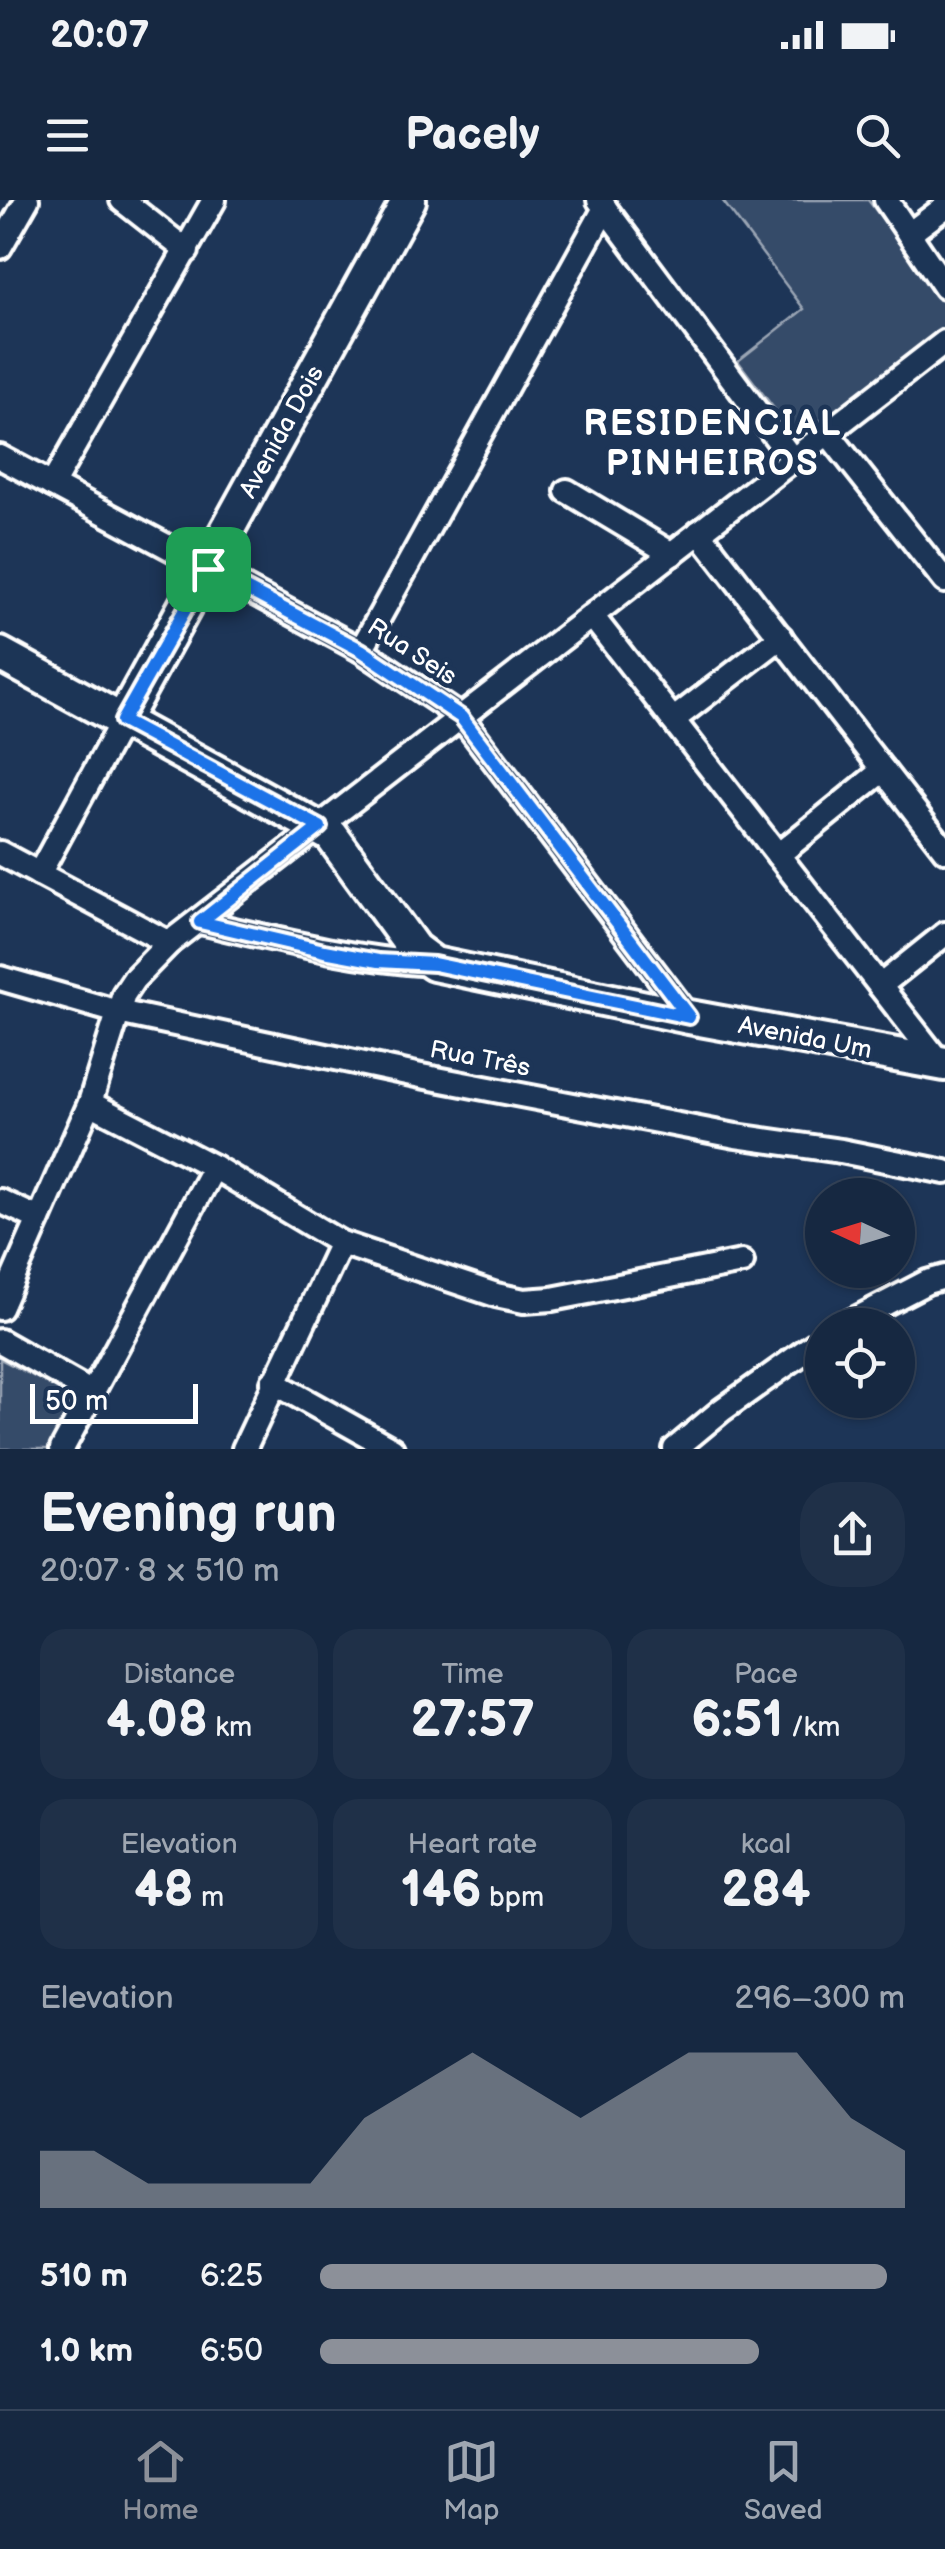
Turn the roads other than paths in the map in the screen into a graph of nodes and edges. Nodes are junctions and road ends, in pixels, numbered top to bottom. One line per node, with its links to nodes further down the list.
1 (27, 200): 9 (street)
2 (122, 200): 10 (street)
3 (214, 200): 10 (street)
4 (409, 200): 20 (street, Avenida Dois)
5 (886, 200): 8 (street)
6 (602, 204): 15 (street); 24 (street)
7 (945, 207): 8 (street)
8 (909, 234): 11 (street)
9 (0, 247)
10 (187, 251): 16 (street)
11 (945, 287)
12 (945, 342): 13 (street)
13 (827, 432): 15 (street); 21 (street)
14 (0, 456): 16 (street, Rua Seis)
15 (792, 460): 18 (street)
16 (52, 485): 20 (street, Rua Seis)
17 (567, 492): 19 (street)
18 (700, 532): 19 (street); 23 (street)
19 (672, 554): 22 (street)
20 (208, 569): 24 (street, Rua Seis); 28 (street, Avenida Dois)
21 (945, 582)
22 (592, 616): 26 (street); 27 (street)
23 (781, 638): 27 (street); 29 (street)
24 (361, 650): 26 (street, Rua Seis)
25 (0, 654): 28 (street)
26 (461, 717): 30 (street); 42 (street, Rua Seis)
27 (673, 720): 33 (street)
28 (122, 721): 30 (street); 34 (street, Avenida Dois)
29 (883, 770): 31 (street); 33 (street)
30 (320, 827): 35 (street); 38 (street)
31 (945, 850)
32 (0, 852): 34 (street)
33 (778, 855): 40 (street)
34 (39, 874): 37 (street)
35 (200, 922): 37 (street); 38 (street)
36 (945, 934): 40 (street)
37 (169, 944): 41 (street)
38 (434, 964): 42 (street, Avenida Um)
39 (4, 979): 41 (street, Rua Três)
40 (880, 986): 43 (street)
41 (118, 1012): 44 (street); 46 (street, Rua Três)
42 (689, 1017): 43 (street, Avenida Um)
43 (943, 1064)
44 (90, 1103): 45 (street); 48 (street)
45 (214, 1167): 49 (street); 57 (street)
46 (945, 1172)
47 (0, 1201): 48 (street)
48 (39, 1219): 52 (street)
49 (341, 1243): 50 (street); 56 (street)
50 (742, 1262)
51 (945, 1277): 53 (street)
52 (0, 1308)
53 (877, 1308)
54 (0, 1341): 57 (street)
55 (805, 1351): 61 (street)
56 (274, 1382): 59 (street); 60 (street)
57 (94, 1394): 58 (street)
58 (62, 1449)
59 (244, 1449)
60 (392, 1449)
61 (675, 1449)

